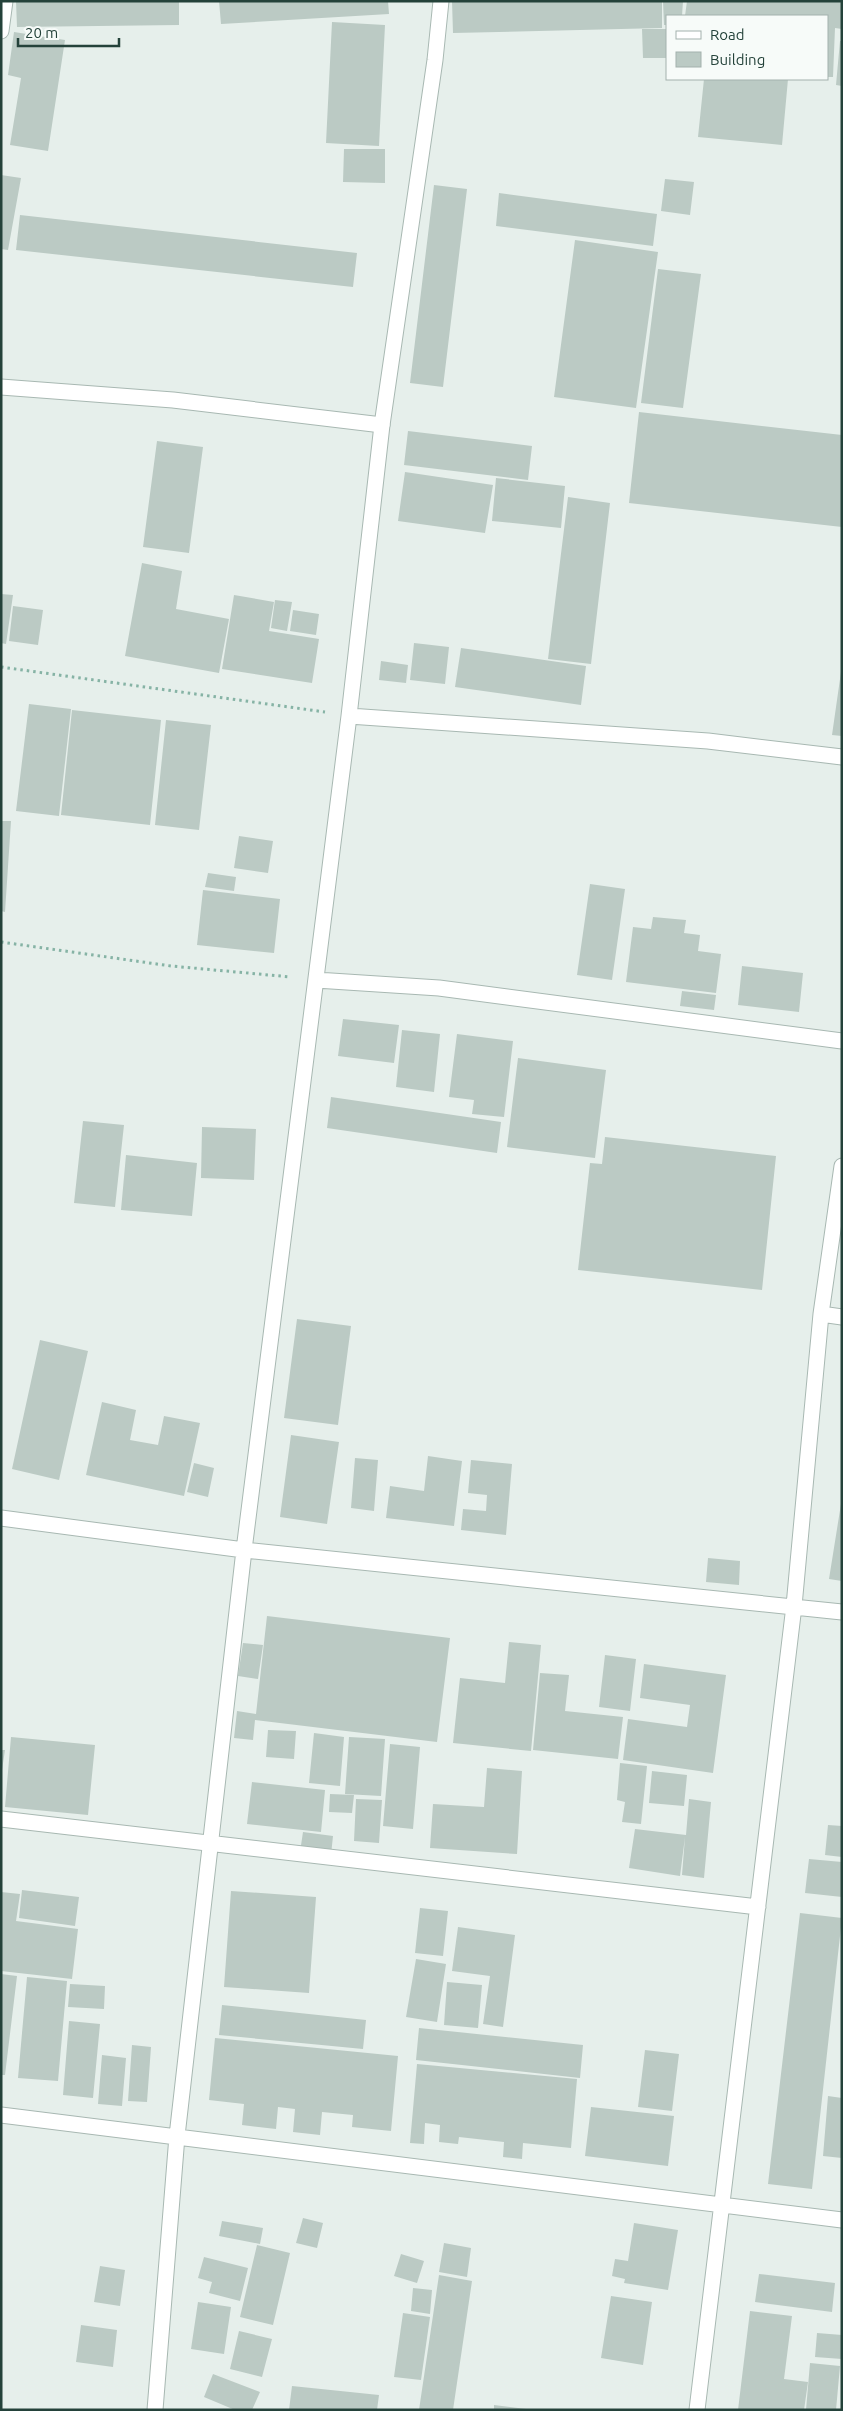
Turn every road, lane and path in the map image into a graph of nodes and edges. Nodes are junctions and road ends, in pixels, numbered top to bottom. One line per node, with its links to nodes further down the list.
1 (5, 1): 3 (street)
2 (441, 1): 5 (street)
3 (1, 31)
4 (1, 387): 5 (street)
5 (382, 424): 7 (street)
6 (1, 668): 7 (path)
7 (349, 716): 8 (street); 10 (street)
8 (842, 757)
9 (1, 942): 10 (path)
10 (316, 980): 11 (street); 16 (street)
11 (842, 1042)
12 (842, 1166): 13 (street)
13 (822, 1314): 14 (street); 17 (street)
14 (842, 1317)
15 (1, 1518): 16 (street)
16 (244, 1550): 17 (street); 20 (street)
17 (794, 1606): 18 (street); 21 (street)
18 (842, 1612)
19 (1, 1819): 20 (street)
20 (210, 1843): 21 (street); 23 (street)
21 (758, 1907): 24 (street)
22 (1, 2115): 23 (street)
23 (177, 2136): 24 (street); 26 (street)
24 (723, 2205): 25 (street); 27 (street)
25 (842, 2220)
26 (155, 2410)
27 (697, 2410)

